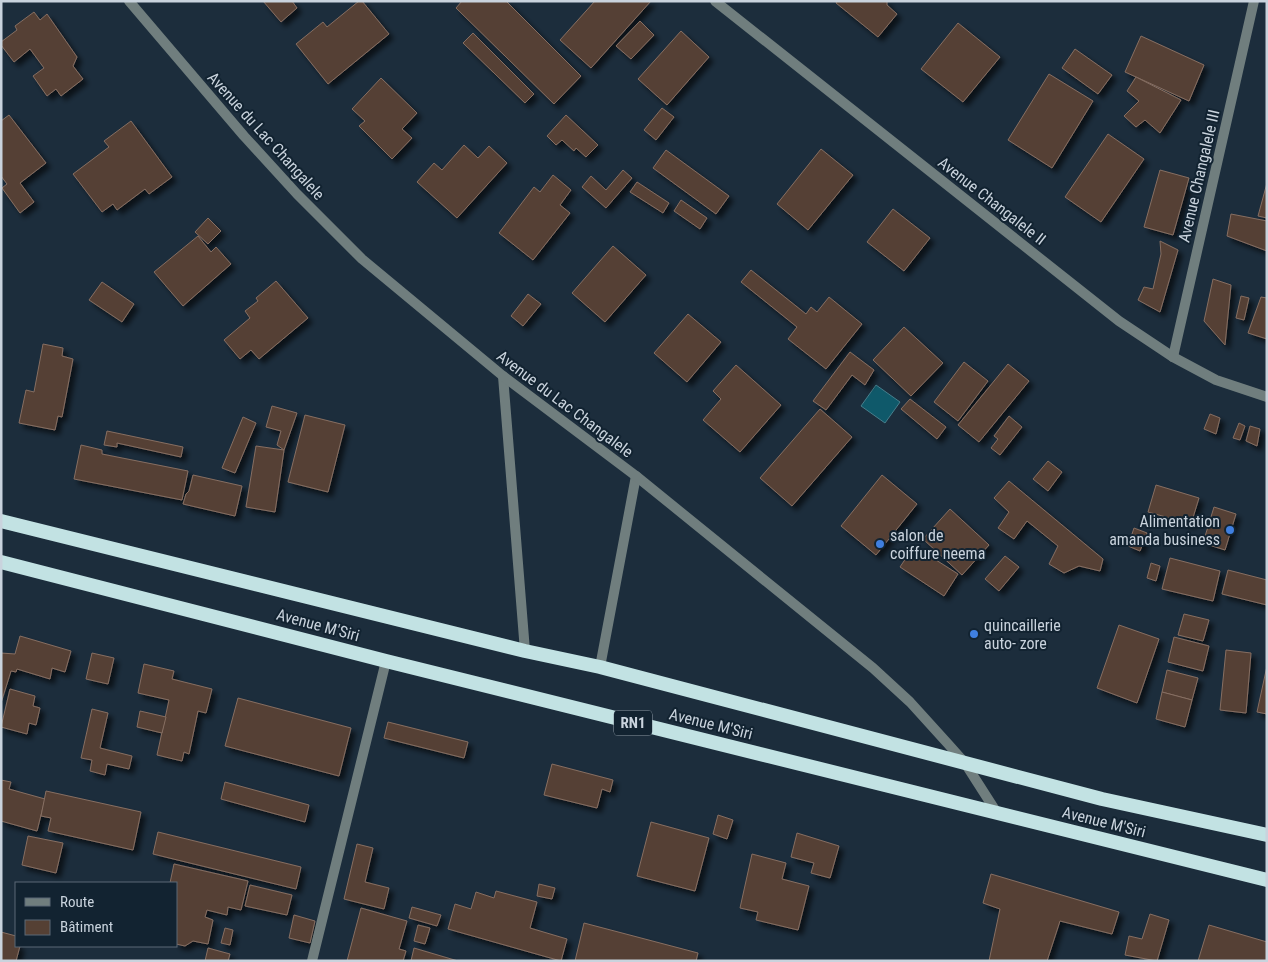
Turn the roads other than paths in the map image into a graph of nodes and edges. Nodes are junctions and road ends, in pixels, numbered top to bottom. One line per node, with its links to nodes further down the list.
1 (129, 1): 5 (street, Avenue du Lac Changalele)
2 (715, 1): 4 (street, Avenue Changalele II)
3 (1254, 1): 4 (street, Avenue Changalele III)
4 (1173, 357): 6 (street, Avenue Changalele II)
5 (503, 376): 7 (street, Avenue du Lac Changalele); 10 (street)
6 (1267, 397)
7 (636, 476): 12 (street); 13 (street, Avenue du Lac Changalele)
8 (1, 521): 10 (highway, Avenue M'Siri)
9 (1, 562): 11 (highway, Avenue M'Siri / RN1)
10 (525, 651): 12 (highway, Avenue M'Siri)
11 (386, 661): 14 (highway, Avenue M'Siri / RN1); 17 (street)
12 (600, 667): 13 (highway, Avenue M'Siri)
13 (965, 763): 14 (street, Avenue du Lac Changalele); 15 (highway, Avenue M'Siri)
14 (997, 813): 16 (highway, Avenue M'Siri / RN1)
15 (1267, 835)
16 (1267, 880)
17 (312, 961)

